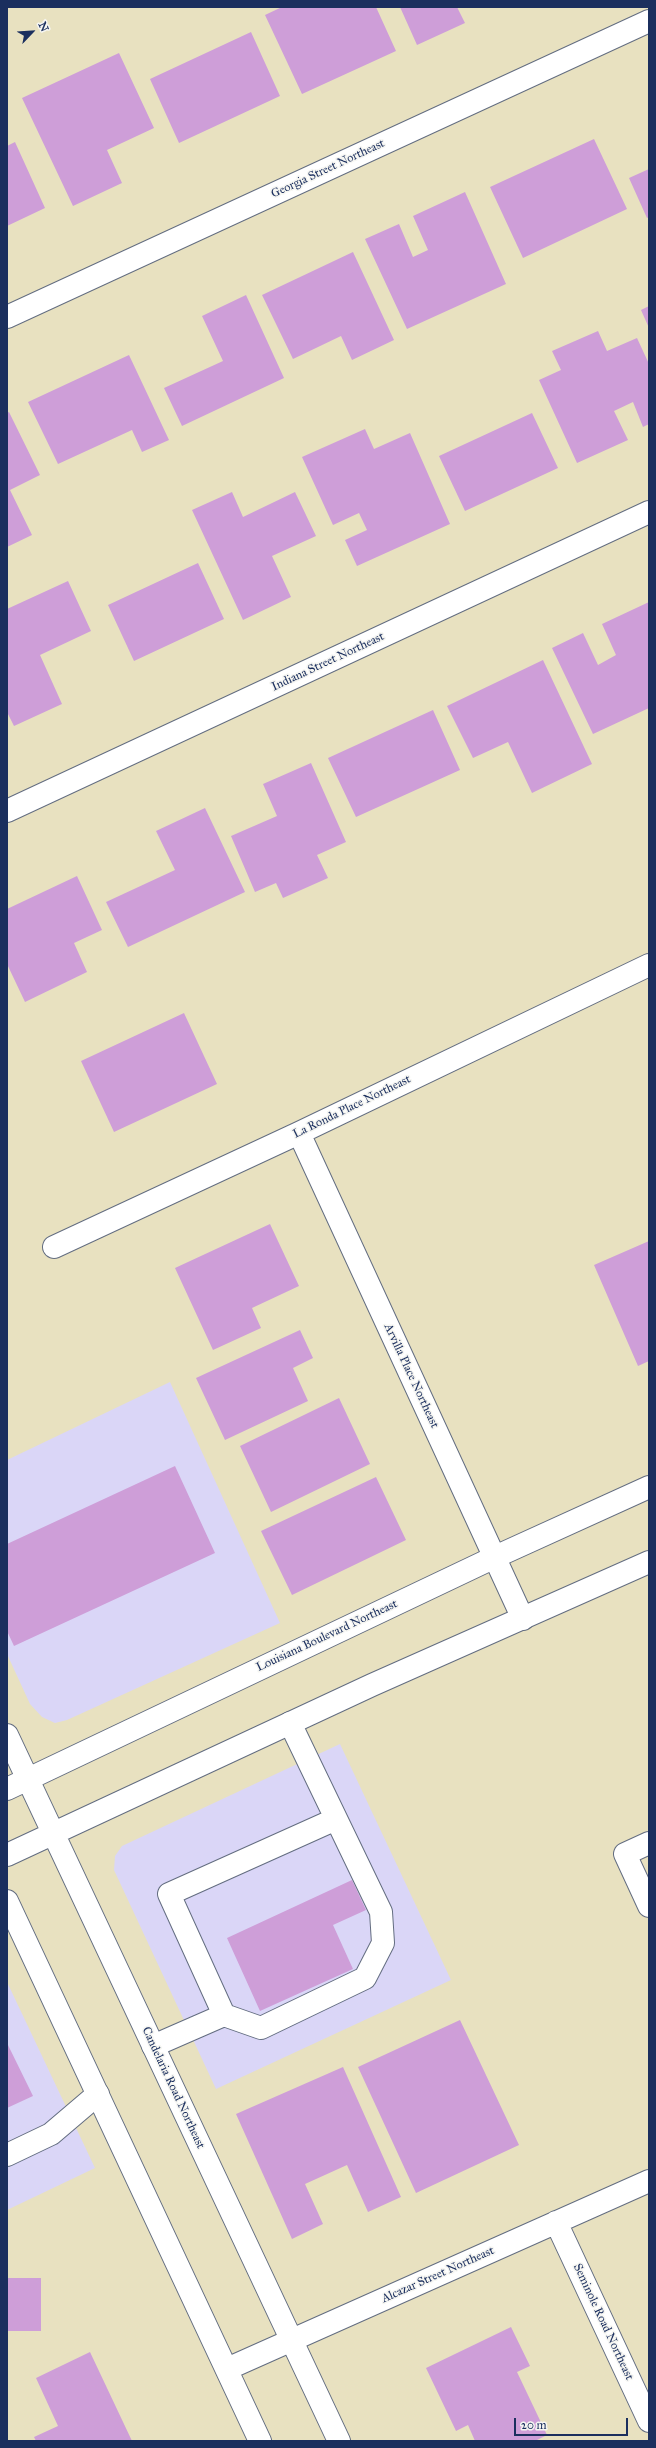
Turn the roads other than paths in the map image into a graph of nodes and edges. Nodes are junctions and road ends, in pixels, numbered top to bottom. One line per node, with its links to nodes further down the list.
1 (649, 21): 2 (street, Georgia Street Northeast)
2 (7, 317)
3 (649, 512): 4 (street, Indiana Street Northeast)
4 (7, 811)
5 (649, 965): 6 (street, La Ronda Place Northeast)
6 (299, 1133): 7 (street, La Ronda Place Northeast); 9 (street, Arvilla Place Northeast)
7 (54, 1247)
8 (649, 1487): 9 (street, Louisiana Boulevard Northeast)
9 (495, 1556): 11 (street, Arvilla Place Northeast); 14 (street, Louisiana Boulevard Northeast)
10 (649, 1562): 11 (street)
11 (523, 1619): 12 (street)
12 (290, 1723): 16 (street); 17 (street)
13 (7, 1735): 14 (street, Candelaria Road Northeast)
14 (27, 1779): 15 (street, Louisiana Boulevard Northeast); 17 (street, Candelaria Road Northeast)
15 (7, 1789)
16 (336, 1819): 22 (street); 22 (street)
17 (53, 1834): 19 (street); 23 (street, Candelaria Road Northeast)
18 (649, 1843): 21 (street)
19 (7, 1855)
20 (7, 1901): 24 (street)
21 (649, 1906)
22 (224, 2015): 23 (street)
23 (153, 2046): 28 (street, Candelaria Road Northeast)
24 (98, 2094): 25 (street); 29 (street)
25 (7, 2155)
26 (649, 2181): 27 (street, Alcazar Street Northeast)
27 (556, 2222): 28 (street, Alcazar Street Northeast); 30 (street, Seminole Road Northeast)
28 (292, 2341): 29 (street, Alcazar Street Northeast); 32 (street, Candelaria Road Northeast)
29 (227, 2369): 31 (street)
30 (649, 2421)
31 (260, 2441)
32 (339, 2441)

